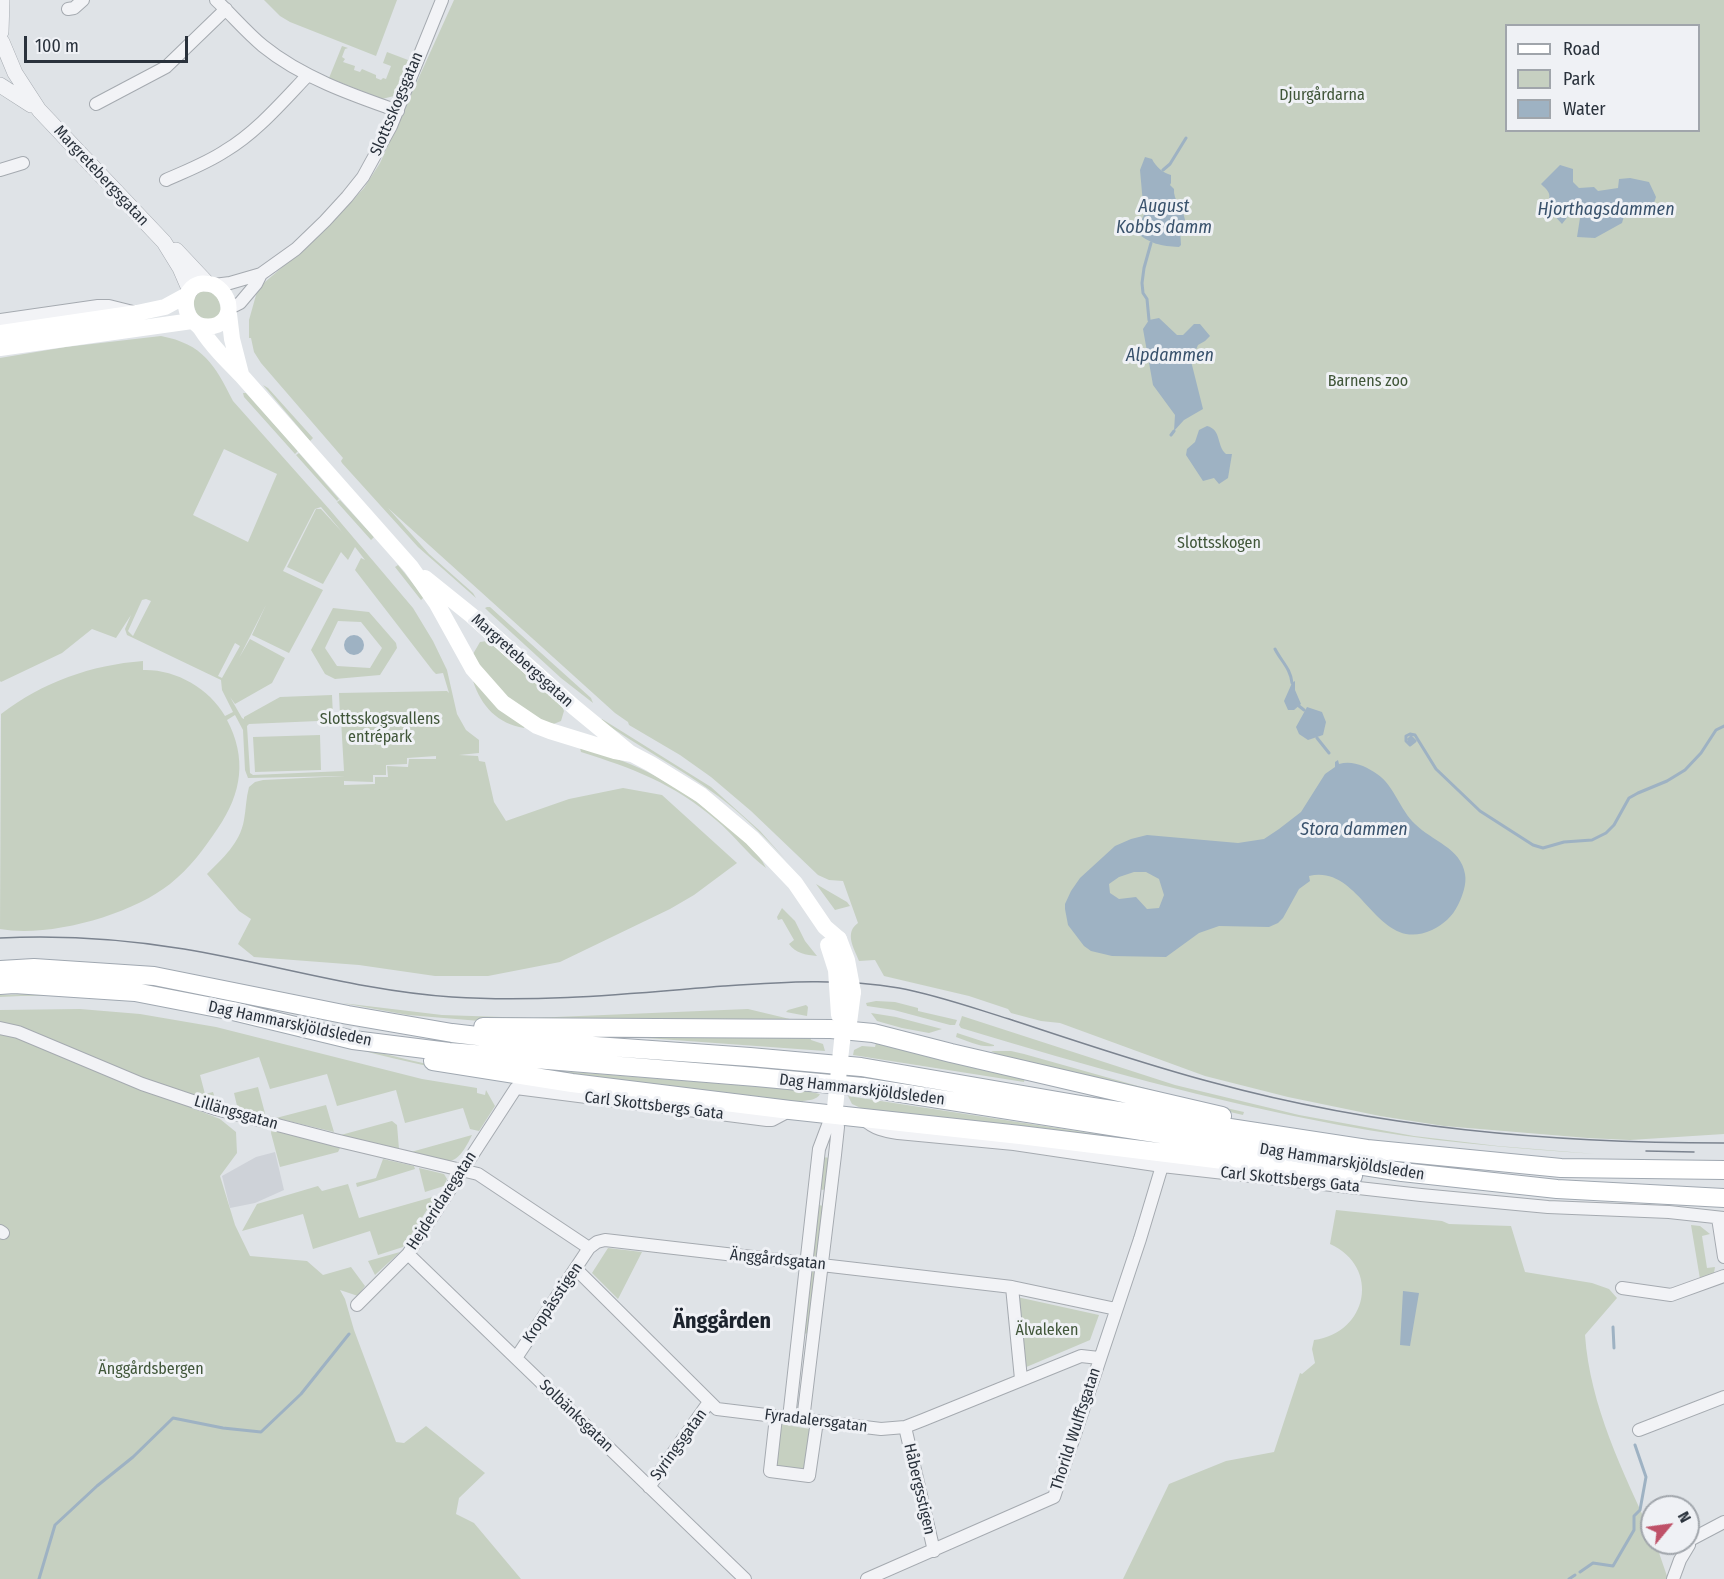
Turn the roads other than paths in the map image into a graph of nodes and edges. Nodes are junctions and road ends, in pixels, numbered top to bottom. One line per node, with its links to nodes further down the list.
1 (2, 0): 7 (street)
2 (83, 0): 5 (street)
3 (216, 0): 6 (street)
4 (442, 0): 12 (street, Slottsskogsgatan)
5 (68, 9)
6 (226, 9): 8 (street); 10 (street)
7 (1, 38): 11 (street, Margretebergsgatan)
8 (308, 75): 12 (street); 15 (street)
9 (0, 85): 11 (street, Margretebergsgatan)
10 (96, 104)
11 (39, 110): 16 (street, Margretebergsgatan)
12 (398, 111): 17 (street, Slottsskogsgatan)
13 (23, 163): 14 (street)
14 (0, 170)
15 (166, 180)
16 (164, 242): 18 (street, Margretebergsgatan); 19 (street, Margretebergsgatan)
17 (261, 274): 18 (street, Slottsskogsgatan); 20 (street, Slottsskogsgatan)
18 (211, 284): 19 (main road); 20 (main road, Margretebergsgatan)
19 (188, 293): 21 (main road); 23 (main road, Margretebergsgatan)
20 (229, 311): 23 (main road); 26 (main road, Margretebergsgatan)
21 (137, 313): 22 (street); 24 (main road)
22 (0, 320)
23 (195, 323): 25 (main road); 26 (main road, Margretebergsgatan)
24 (0, 333)
25 (0, 348)
26 (241, 375): 27 (main road, Margretebergsgatan)
27 (411, 567): 28 (main road, Margretebergsgatan); 28 (main road, Margretebergsgatan)
28 (632, 754): 29 (main road, Margretebergsgatan)
29 (833, 942): 32 (main road, Margretebergsgatan, bridge); 32 (main road, Margretebergsgatan, bridge)
30 (0, 970): 33 (main road, Dag Hammarskjöldsleden)
31 (0, 985): 35 (main road, Dag Hammarskjöldsleden)
32 (847, 1022): 33 (main road); 38 (main road, Margretebergsgatan, bridge); 40 (main road)
33 (406, 1025): 40 (main road, Dag Hammarskjöldsleden)
34 (0, 1028): 42 (street, Lillängsgatan)
35 (353, 1040): 37 (main road); 44 (main road, Dag Hammarskjöldsleden)
36 (516, 1088): 37 (street, Carl Skottsbergs Gata); 42 (street, Hejderidaregatan)
37 (790, 1110): 38 (main road)
38 (835, 1111): 39 (main road); 45 (street); 47 (street)
39 (862, 1117): 41 (street, Carl Skottsbergs Gata); 44 (main road)
40 (1300, 1138): 43 (main road, Dag Hammarskjöldsleden)
41 (1162, 1166): 48 (street, Carl Skottsbergs Gata); 59 (street, Thorild Wulffsgatan)
42 (462, 1170): 49 (street); 50 (street, Hejderidaregatan)
43 (1724, 1170)
44 (1401, 1172): 46 (main road, Dag Hammarskjöldsleden)
45 (813, 1196): 47 (street); 52 (street)
46 (1724, 1198)
47 (831, 1199): 53 (street)
48 (1721, 1218): 51 (street)
49 (589, 1248): 52 (street, Änggårdsgatan); 54 (street, Kroppåsstigen)
50 (408, 1254): 58 (street, Hejderidaregatan); 62 (street, Solbänksgatan)
51 (1724, 1257)
52 (806, 1263): 53 (street, Änggårdsgatan); 60 (street)
53 (822, 1265): 56 (street, Änggårdsgatan); 61 (street)
54 (576, 1269): 62 (street, Kroppåsstigen); 66 (street, Fyradalersgatan)
55 (1724, 1276): 57 (street)
56 (1012, 1287): 59 (street, Änggårdsgatan); 64 (street)
57 (1622, 1288)
58 (357, 1305)
59 (1116, 1309): 63 (street, Thorild Wulffsgatan)
60 (798, 1340): 61 (street); 68 (street)
61 (812, 1341): 69 (street)
62 (516, 1358): 73 (street, Solbänksgatan)
63 (1099, 1358): 64 (street, Fyradalersgatan); 76 (street, Thorild Wulffsgatan)
64 (1021, 1379): 71 (street, Fyradalersgatan)
65 (1724, 1397): 72 (street)
66 (709, 1402): 67 (street, Fyradalersgatan); 73 (street, Syringsgatan)
67 (776, 1417): 68 (street, Fyradalersgatan); 70 (street)
68 (789, 1418): 69 (street, Fyradalersgatan)
69 (803, 1420): 70 (street, Fyradalersgatan)
70 (817, 1421): 71 (street, Fyradalersgatan)
71 (905, 1427): 76 (street, Håbergsstigen)
72 (1639, 1430)
73 (649, 1487): 78 (street, Solbänksgatan)
74 (1724, 1522): 75 (street)
75 (1700, 1535)
76 (934, 1551): 79 (street, Thorild Wulffsgatan)
77 (1683, 1555): 80 (street)
78 (745, 1579)
79 (867, 1579)
80 (1673, 1579)

